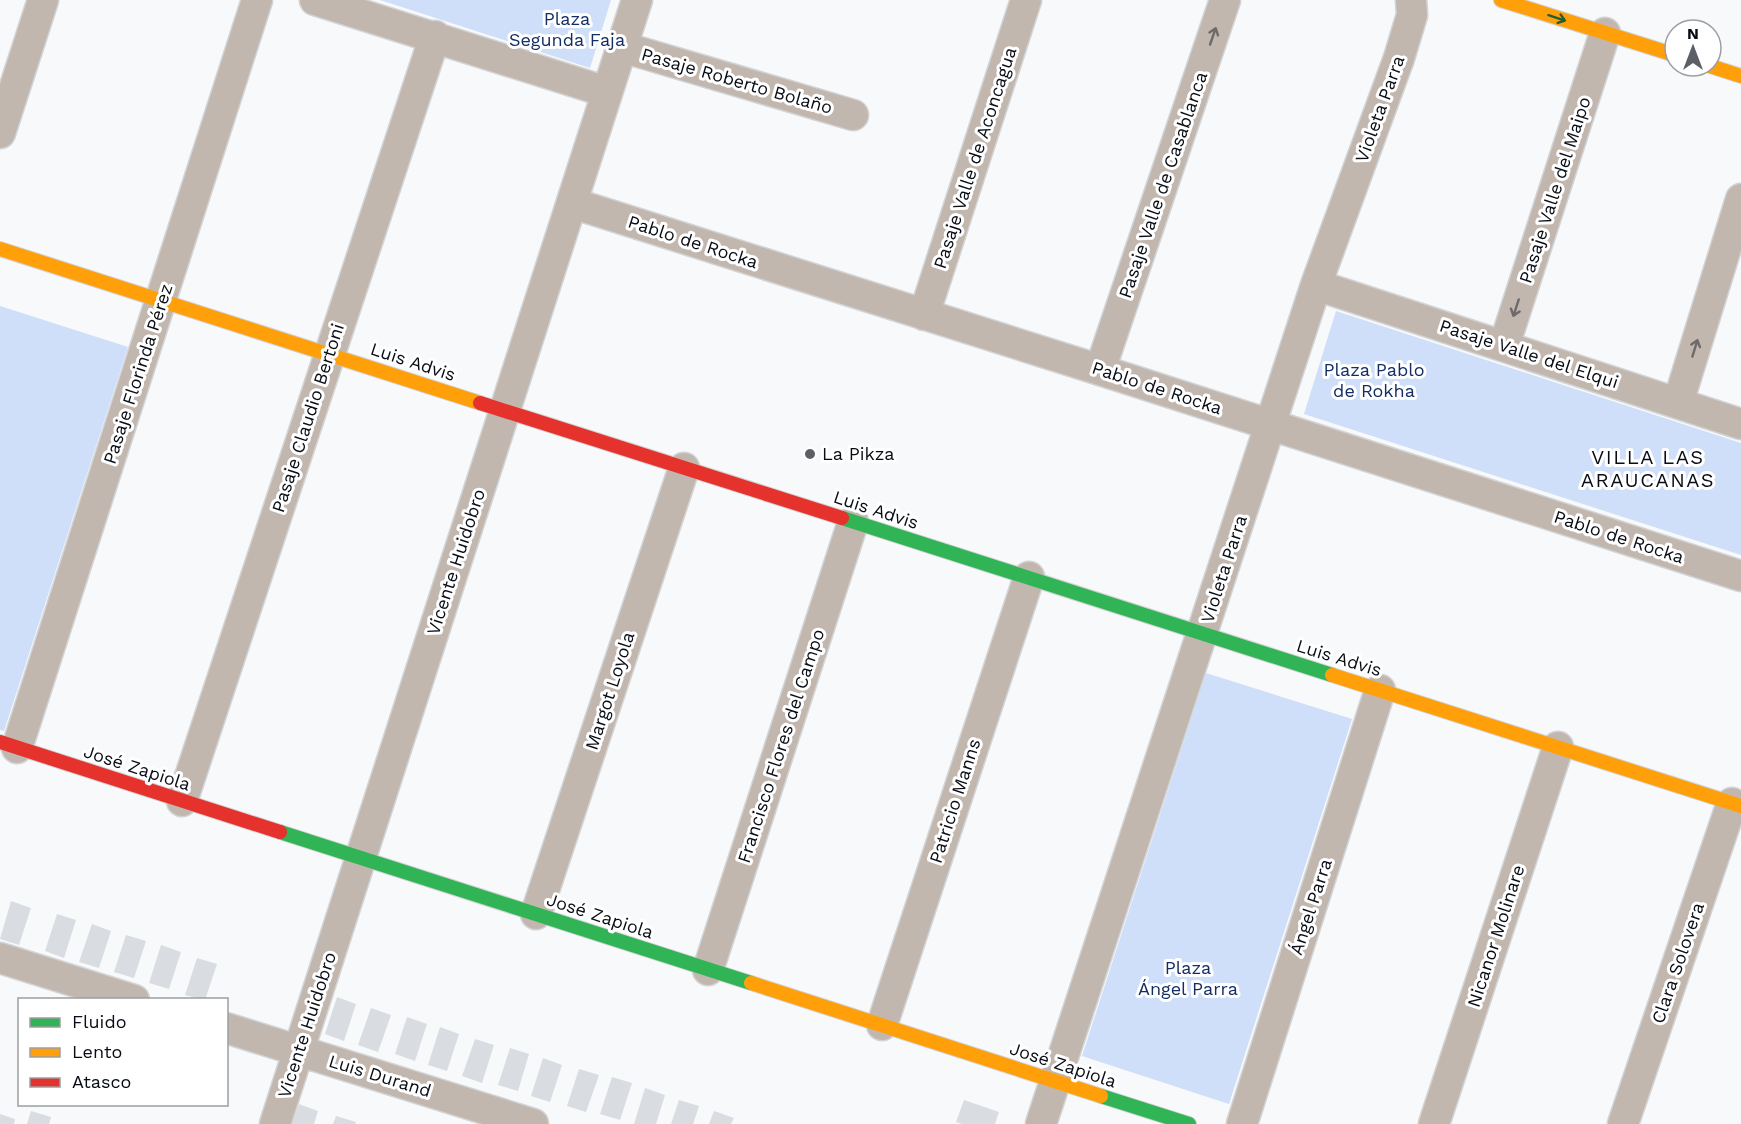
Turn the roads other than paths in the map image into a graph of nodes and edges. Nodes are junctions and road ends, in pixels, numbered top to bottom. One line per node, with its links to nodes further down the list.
1 (43, 0): 17 (street)
2 (257, 0): 22 (street, Pasaje Florinda Pérez)
3 (315, 0): 10 (street)
4 (637, 0): 11 (street, Vicente Huidobro)
5 (1026, 0): 23 (street, Pasaje Valle de Aconcagua)
6 (1225, 0): 26 (street, Pasaje Valle de Casablanca, one-way to 6)
7 (1501, 0): 9 (street, one-way to 9)
8 (1416, 5): 21 (street, Violeta Parra)
9 (1605, 33): 12 (street); 24 (street, Pasaje Valle del Maipo, one-way to 24)
10 (435, 36): 15 (street); 25 (street, Pasaje Claudio Bertoni)
11 (622, 47): 15 (street, Vicente Huidobro); 16 (street, Pasaje Roberto Bolaño)
12 (1663, 51)
13 (1723, 70): 14 (street)
14 (1741, 76)
15 (607, 92): 19 (street, Vicente Huidobro)
16 (853, 115)
17 (0, 133)
18 (1741, 199): 27 (street, one-way to 18)
19 (572, 203): 23 (street, Pablo de Rocka); 28 (street, Vicente Huidobro)
20 (0, 249): 22 (street, Luis Advis)
21 (1316, 285): 24 (street, Pasaje Valle del Elqui); 30 (street, Violeta Parra)
22 (161, 300): 25 (street, Luis Advis); 37 (street, Pasaje Florinda Pérez)
23 (924, 315): 26 (street, Pablo de Rocka)
24 (1504, 346): 27 (street, Pasaje Valle del Elqui)
25 (330, 354): 28 (street, Luis Advis); 39 (street, Pasaje Claudio Bertoni)
26 (1100, 370): 30 (street, Pablo de Rocka)
27 (1678, 403): 29 (street, Pasaje Valle del Elqui)
28 (505, 410): 31 (street, Luis Advis); 41 (street, Vicente Huidobro)
29 (1741, 424)
30 (1271, 425): 33 (street, Pablo de Rocka); 35 (street, Violeta Parra)
31 (684, 468): 32 (street, Luis Advis); 42 (street, Margot Loyola)
32 (854, 522): 34 (street, Luis Advis); 44 (street, Francisco Flores del Campo)
33 (1741, 576)
34 (1029, 578): 35 (street, Luis Advis); 46 (street, Patricio Manns)
35 (1202, 634): 36 (street, Luis Advis); 49 (street, Violeta Parra)
36 (1380, 690): 38 (street, Luis Advis); 54 (street, Ángel Parra)
37 (9, 745): 39 (street, José Zapiola)
38 (1558, 747): 40 (street, Luis Advis); 55 (street, Nicanor Molinare)
39 (182, 801): 41 (street, José Zapiola)
40 (1737, 804): 56 (street, Clara Solovera)
41 (360, 858): 42 (street, José Zapiola); 48 (street, Vicente Huidobro)
42 (536, 914): 44 (street, José Zapiola)
43 (0, 958): 45 (street)
44 (708, 970): 46 (street, José Zapiola)
45 (131, 998)
46 (882, 1025): 49 (street, José Zapiola)
47 (228, 1029): 48 (street, Luis Durand)
48 (298, 1051): 50 (street, Vicente Huidobro); 51 (street, Luis Durand)
49 (1055, 1081): 52 (street, Violeta Parra); 53 (street, José Zapiola)
50 (274, 1124)
51 (533, 1124)
52 (1041, 1124)
53 (1189, 1124)
54 (1242, 1124)
55 (1434, 1124)
56 (1623, 1124)

